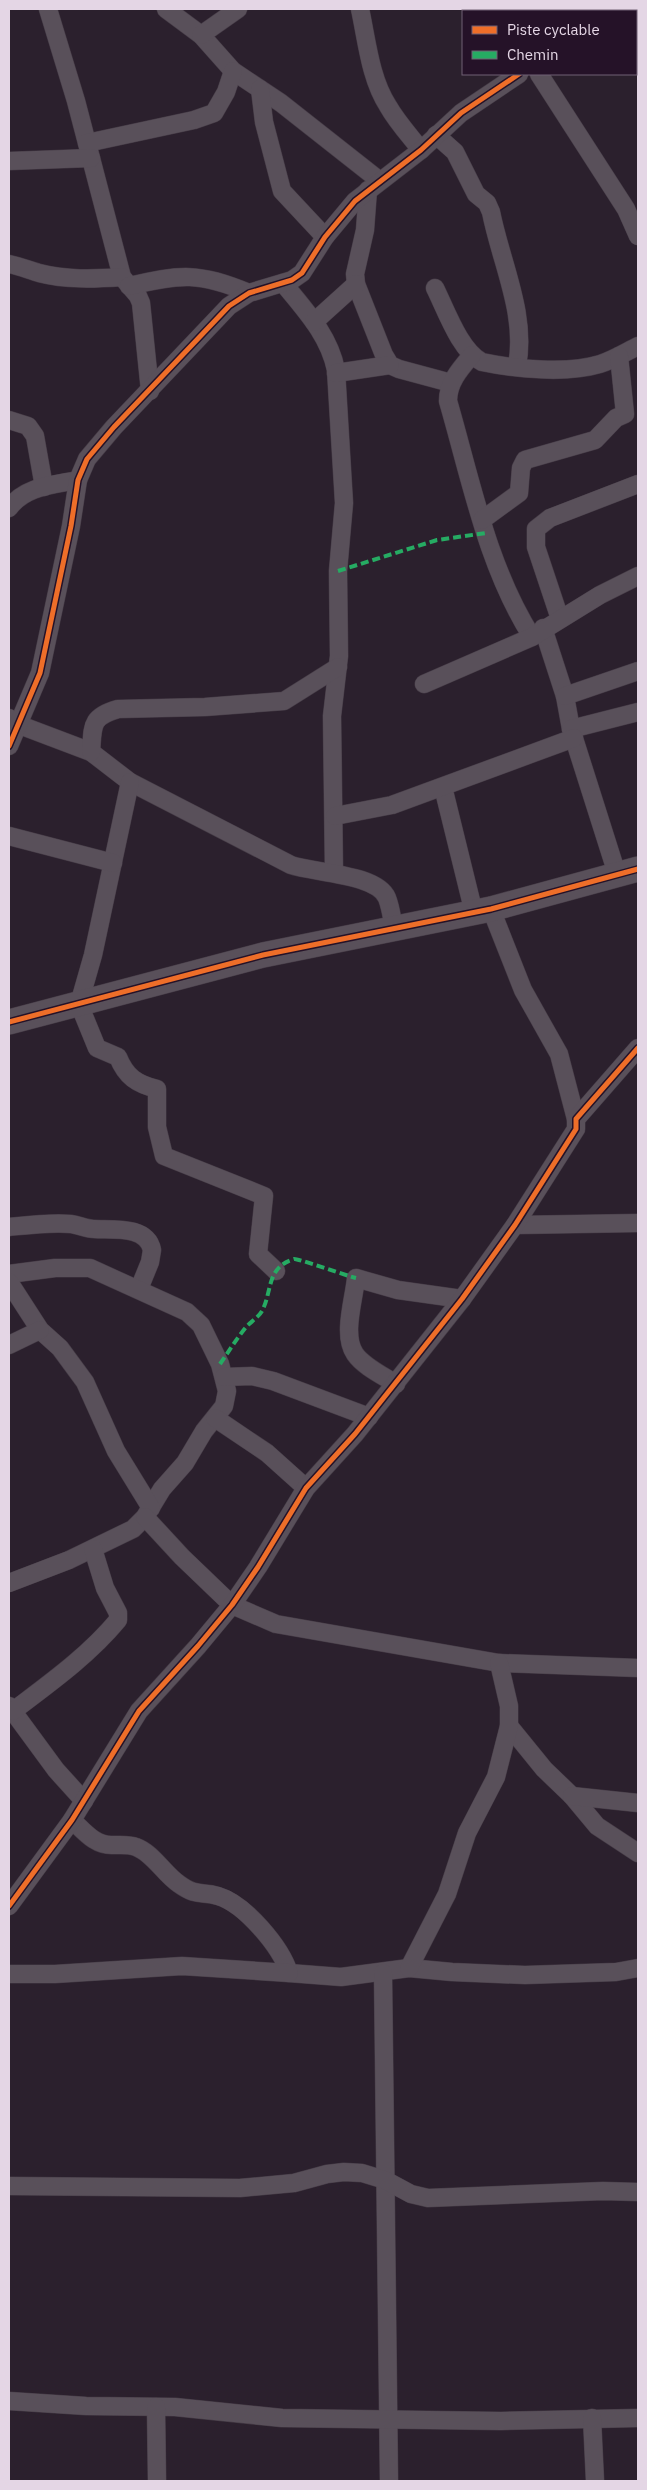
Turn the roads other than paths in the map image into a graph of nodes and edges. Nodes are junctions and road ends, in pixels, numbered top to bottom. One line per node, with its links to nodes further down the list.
1 (48, 9): 11 (street)
2 (166, 9): 5 (street)
3 (238, 9): 5 (street)
4 (360, 9): 12 (street)
5 (201, 35): 6 (street)
6 (233, 71): 9 (street); 11 (street)
7 (518, 75): 10 (street)
8 (540, 75): 15 (street)
9 (260, 89): 14 (street); 16 (street)
10 (436, 136): 12 (street); 28 (street)
11 (89, 150): 13 (street); 18 (street)
12 (422, 150): 14 (street)
13 (9, 161)
14 (374, 186): 16 (street); 20 (street)
15 (638, 236)
16 (325, 237): 19 (street)
17 (9, 264): 18 (street)
18 (126, 282): 22 (street); 31 (street)
19 (283, 283): 22 (street); 23 (street)
20 (356, 284): 23 (street); 27 (street)
21 (435, 288): 25 (street)
22 (249, 294): 31 (street)
23 (314, 322): 29 (street)
24 (638, 346): 26 (street)
25 (472, 355): 28 (street); 30 (street)
26 (619, 356): 28 (street); 37 (street)
27 (390, 365): 29 (street); 30 (street)
28 (517, 366)
29 (336, 373): 43 (street)
30 (451, 383): 37 (street)
31 (150, 391): 33 (street)
32 (9, 420): 35 (street)
33 (78, 480): 35 (street); 48 (street)
34 (638, 484): 41 (street)
35 (44, 487): 36 (street)
36 (9, 508)
37 (482, 520): 42 (street)
38 (638, 576): 40 (street)
39 (638, 591): 40 (street)
40 (600, 595): 41 (street)
41 (560, 620): 42 (street)
42 (538, 632): 45 (street); 46 (street)
43 (338, 667): 51 (street); 54 (street)
44 (638, 671): 46 (street)
45 (424, 684)
46 (565, 696): 49 (street)
47 (638, 712): 49 (street)
48 (13, 721): 50 (street); 51 (street)
49 (573, 734): 53 (street); 58 (street)
50 (9, 742)
51 (91, 752): 52 (street)
52 (130, 782): 56 (street); 57 (street)
53 (443, 787): 54 (street); 59 (street)
54 (335, 816): 57 (street)
55 (9, 836): 56 (street)
56 (113, 863): 61 (street)
57 (334, 872): 60 (street)
58 (628, 872): 59 (street)
59 (482, 911): 60 (street); 64 (street)
60 (394, 929): 61 (street)
61 (79, 1004): 62 (street); 68 (street)
62 (9, 1022)
63 (638, 1048): 64 (street)
64 (576, 1119): 66 (street)
65 (638, 1223): 66 (street)
66 (515, 1225): 72 (street)
67 (9, 1227): 71 (street)
68 (276, 1271)
69 (9, 1274): 71 (street)
70 (9, 1282): 73 (street)
71 (139, 1289): 75 (street)
72 (462, 1300): 76 (street); 76 (street)
73 (40, 1330): 74 (street); 80 (street)
74 (9, 1345)
75 (224, 1377): 77 (street); 78 (street)
76 (396, 1384): 77 (street)
77 (369, 1417): 79 (street)
78 (215, 1418): 79 (street); 80 (street)
79 (306, 1488): 83 (street)
80 (148, 1513): 81 (street); 83 (street)
81 (93, 1549): 82 (street); 86 (street)
82 (9, 1583)
83 (232, 1605): 84 (street); 89 (street)
84 (499, 1663): 85 (street); 87 (street)
85 (638, 1668)
86 (11, 1708): 89 (street)
87 (509, 1726): 88 (street); 94 (street)
88 (572, 1796): 90 (street); 92 (street)
89 (84, 1801): 91 (street)
90 (638, 1803)
91 (72, 1820): 93 (street); 96 (street)
92 (638, 1853)
93 (9, 1906)
94 (409, 1968): 95 (street); 97 (street)
95 (638, 1968)
96 (289, 1973): 97 (street); 98 (street)
97 (383, 1973): 99 (street)
98 (9, 1974)
99 (385, 2180): 100 (street); 101 (street); 106 (street)
100 (9, 2186)
101 (638, 2192)
102 (9, 2401): 103 (street)
103 (156, 2407): 106 (street); 107 (street)
104 (592, 2418): 105 (street); 106 (street); 109 (street)
105 (638, 2418)
106 (390, 2419): 108 (street)
107 (157, 2481)
108 (389, 2481)
109 (595, 2481)

